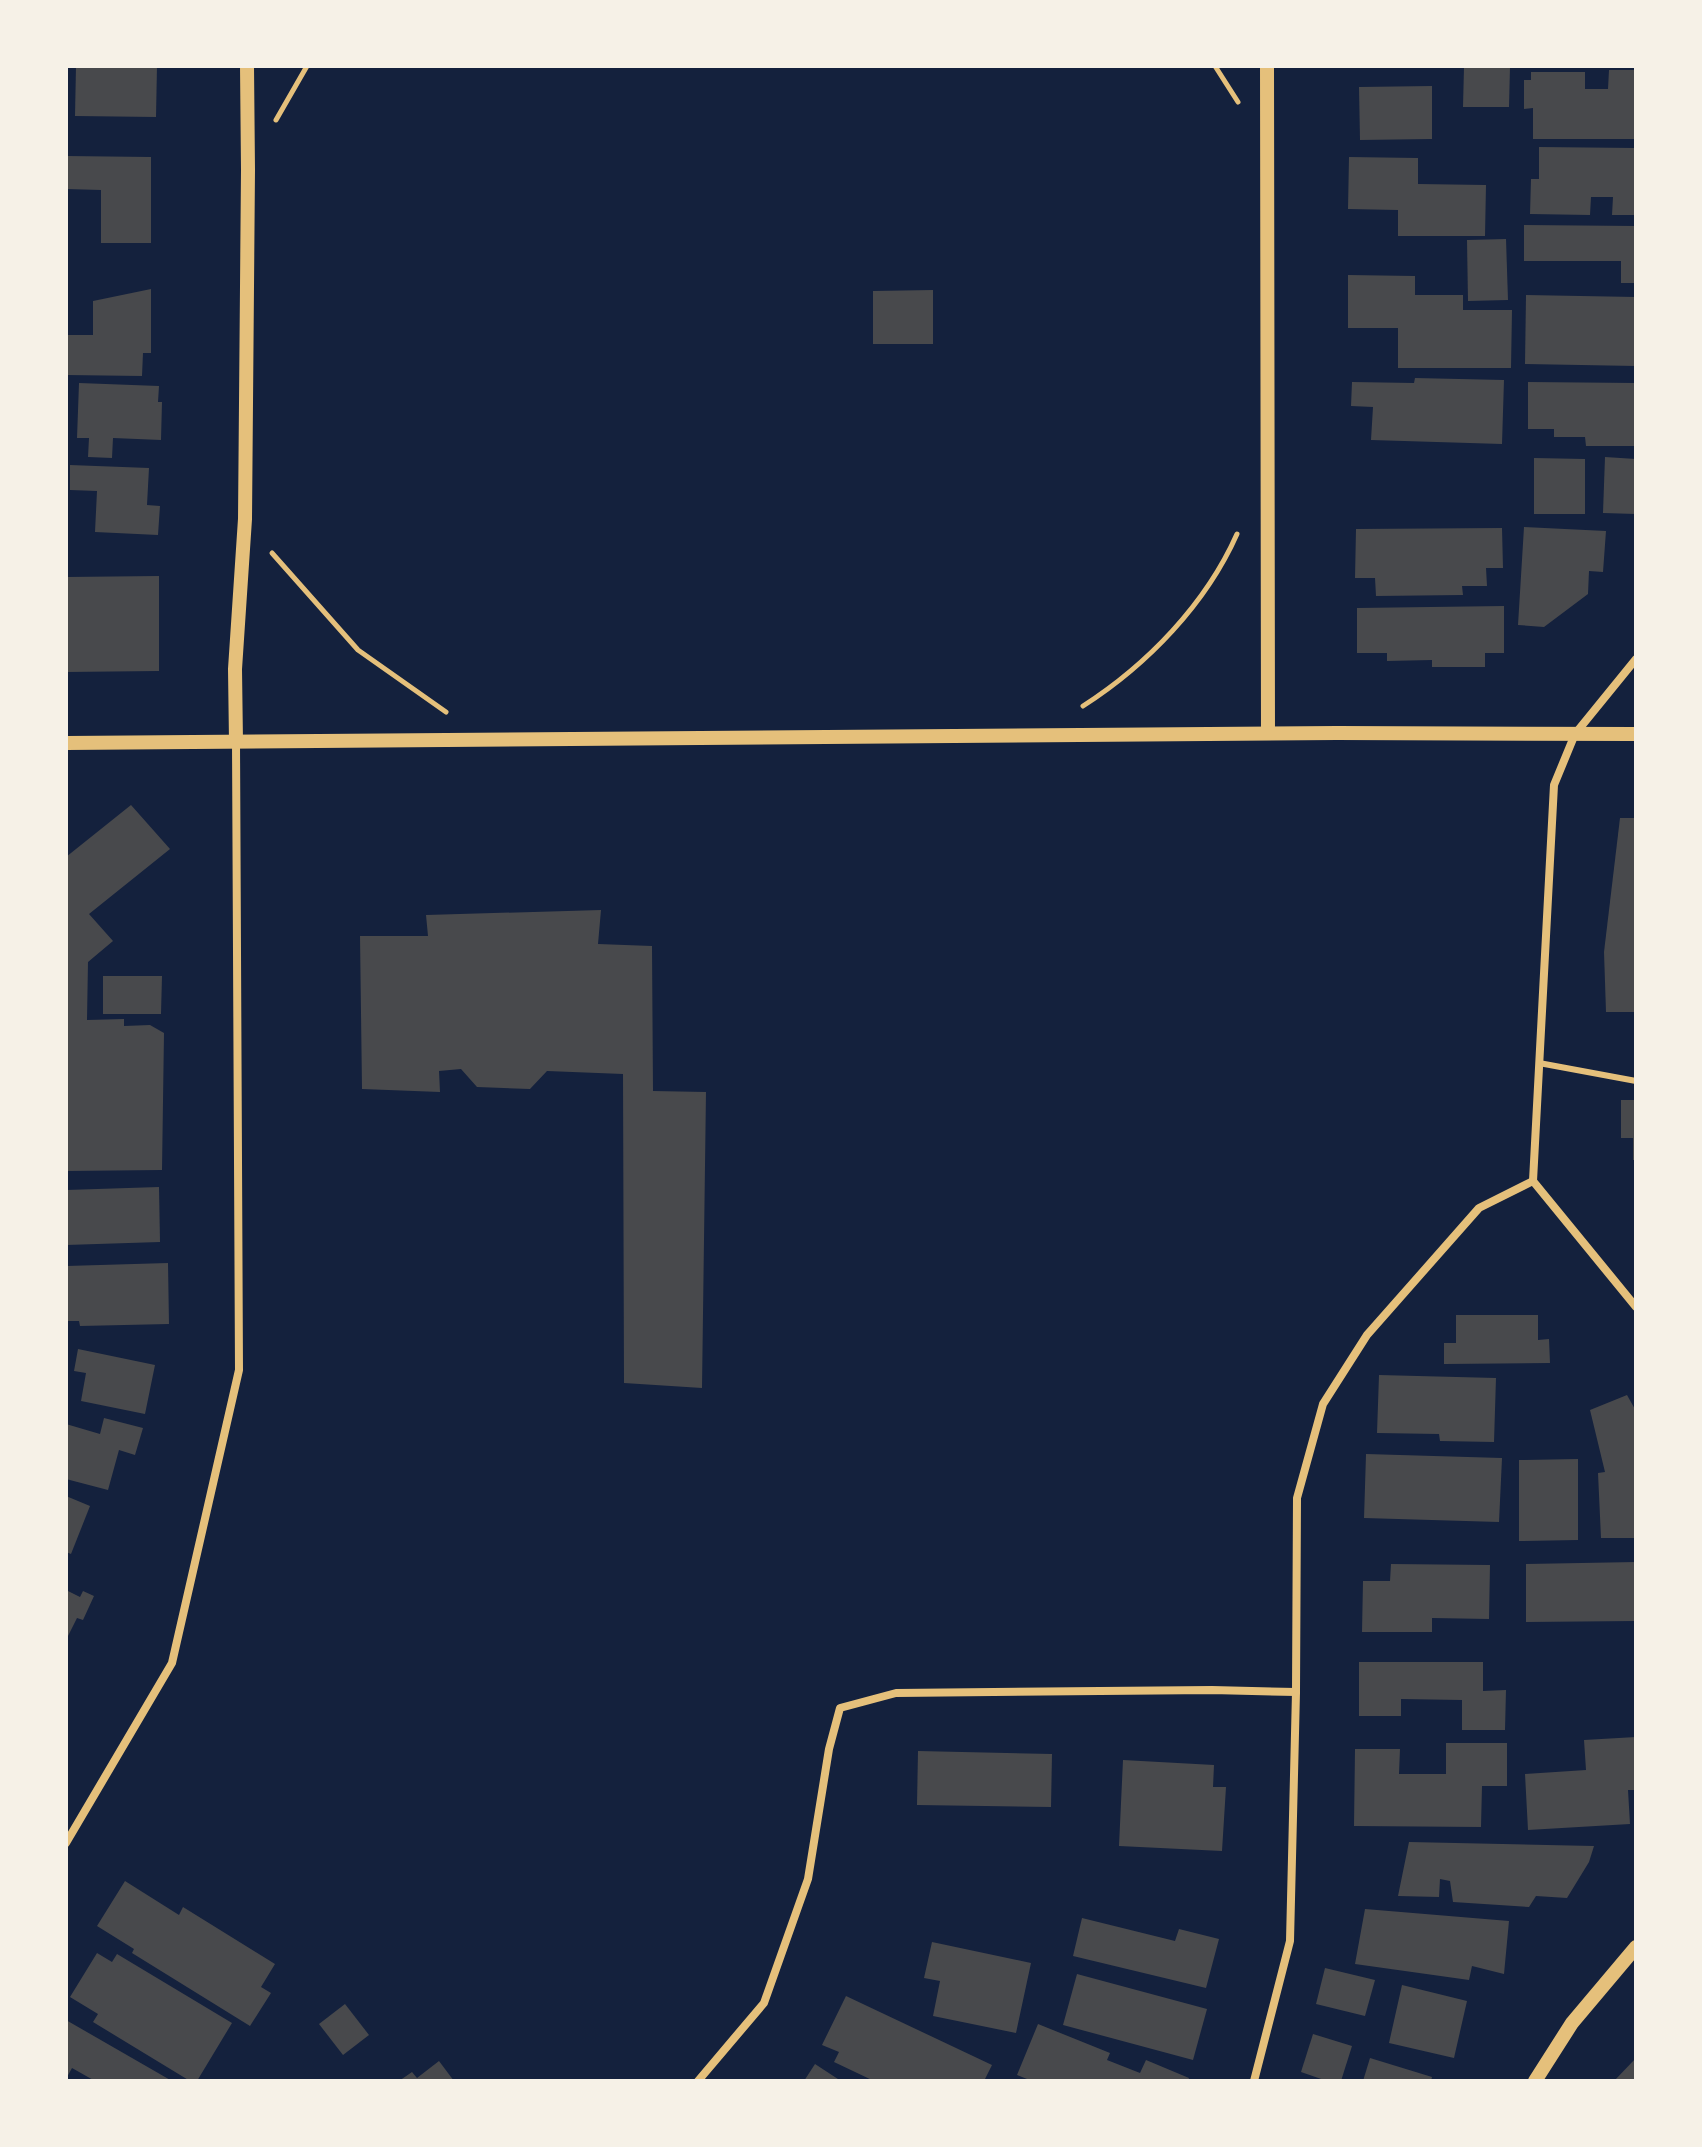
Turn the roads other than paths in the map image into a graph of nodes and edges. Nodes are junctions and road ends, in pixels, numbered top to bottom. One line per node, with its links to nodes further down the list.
1 (247, 66): 7 (street)
2 (1267, 66): 4 (street)
3 (1636, 659): 5 (street)
4 (1268, 733): 5 (street); 7 (street)
5 (1575, 734): 6 (street); 9 (street)
6 (1636, 734)
7 (236, 742): 8 (street); 14 (street)
8 (66, 743)
9 (1539, 1063): 10 (lane); 11 (street)
10 (1636, 1081)
11 (1533, 1181): 12 (street); 13 (street)
12 (1636, 1307)
13 (1296, 1692): 16 (street); 17 (street)
14 (66, 1843)
15 (1636, 1947): 18 (street)
16 (698, 2081)
17 (1254, 2081)
18 (1535, 2081)

